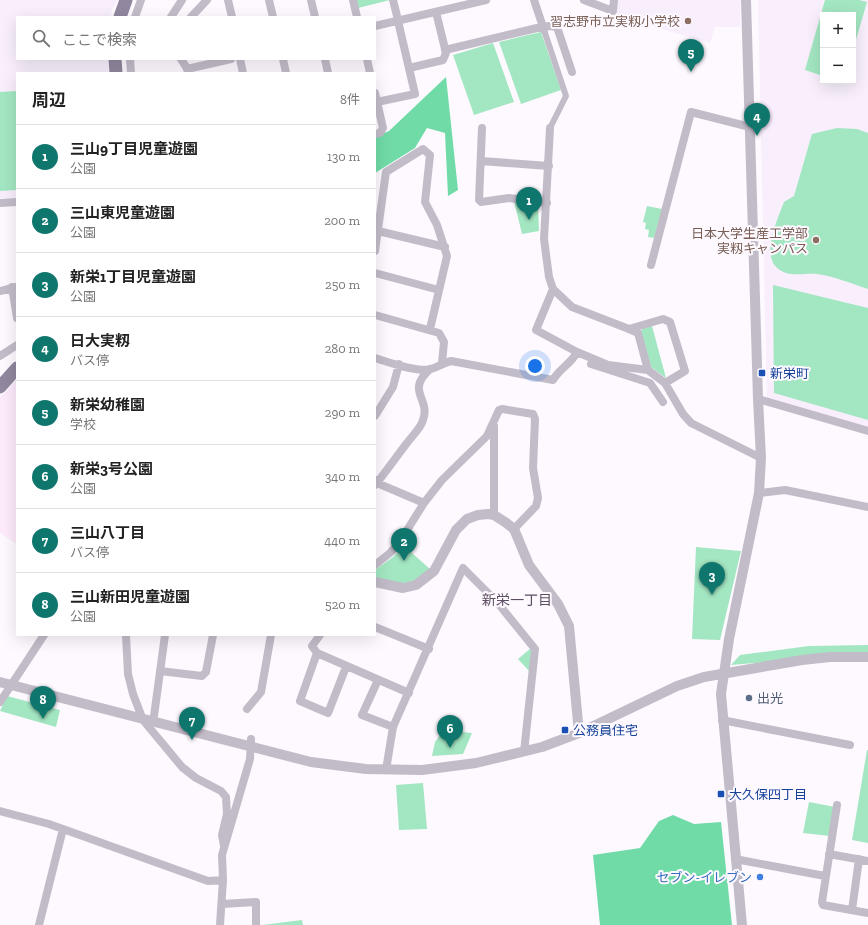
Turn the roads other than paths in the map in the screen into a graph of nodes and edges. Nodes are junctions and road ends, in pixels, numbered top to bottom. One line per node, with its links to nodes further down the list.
1 (126, 0): 16 (main road)
2 (141, 0): 17 (street)
3 (182, 0): 18 (street)
4 (207, 0): 19 (street)
5 (228, 0): 20 (street)
6 (269, 0): 21 (street)
7 (311, 0): 22 (street)
8 (353, 0): 23 (street)
9 (394, 0): 24 (street)
10 (486, 0): 15 (street)
11 (534, 0): 26 (street)
12 (584, 0): 13 (street)
13 (614, 0)
14 (746, 0): 48 (street)
15 (436, 12): 24 (street); 27 (street)
16 (120, 16)
17 (135, 16)
18 (172, 16)
19 (192, 16)
20 (232, 16)
21 (273, 16)
22 (315, 16)
23 (357, 16)
24 (398, 20): 25 (street); 37 (street)
25 (376, 26)
26 (544, 29): 27 (street); 45 (street); 50 (street)
27 (445, 50): 37 (street)
28 (115, 60): 39 (main road)
29 (130, 60): 40 (street)
30 (182, 60): 38 (street)
31 (221, 60): 36 (street)
32 (240, 60): 41 (street)
33 (283, 60): 42 (street)
34 (325, 60): 43 (street)
35 (367, 60): 44 (street)
36 (202, 62): 38 (street)
37 (408, 68): 47 (street)
38 (189, 71)
39 (116, 72)
40 (131, 72)
41 (243, 72)
42 (286, 72)
43 (328, 72)
44 (370, 72)
45 (572, 72)
46 (376, 98): 47 (street)
47 (377, 102): 51 (street)
48 (750, 127): 61 (street); 83 (street)
49 (482, 128): 52 (street)
50 (550, 128): 53 (street)
51 (376, 134)
52 (481, 161): 53 (street); 56 (street)
53 (549, 166): 56 (street)
54 (16, 202): 55 (street)
55 (0, 203)
56 (547, 203): 64 (street)
57 (377, 220): 58 (street); 60 (street)
58 (378, 231): 59 (street); 60 (street)
59 (376, 244)
60 (446, 247): 65 (street)
61 (651, 265)
62 (376, 273): 65 (street)
63 (14, 287): 66 (street); 67 (street)
64 (553, 289): 70 (street); 72 (street)
65 (439, 290): 69 (street)
66 (0, 291)
67 (16, 308)
68 (376, 315): 69 (street)
69 (430, 329): 75 (street)
70 (629, 329): 80 (street); 81 (street)
71 (16, 346): 73 (street)
72 (577, 352): 75 (street); 80 (street)
73 (0, 356)
74 (376, 358): 76 (street)
75 (442, 363): 79 (street)
76 (399, 364): 79 (street); 85 (street)
77 (591, 364): 84 (street)
78 (16, 369): 82 (main road)
79 (430, 369): 89 (street)
80 (648, 370): 81 (street)
81 (665, 383): 88 (street)
82 (0, 387)
83 (758, 399): 87 (street); 88 (street)
84 (663, 402)
85 (376, 414)
86 (494, 423): 91 (street); 93 (street); 94 (street)
87 (868, 431)
88 (761, 458): 90 (street)
89 (376, 483): 91 (street)
90 (759, 493): 92 (street); 109 (street)
91 (424, 503): 95 (street)
92 (868, 507)
93 (494, 515): 94 (street); 96 (street)
94 (514, 529): 120 (street)
95 (376, 564)
96 (376, 582)
97 (376, 627): 104 (street)
98 (43, 636): 112 (street)
99 (126, 636): 117 (street)
100 (165, 636): 108 (street)
101 (213, 636): 108 (street)
102 (271, 636): 115 (street)
103 (319, 636): 105 (street)
104 (429, 649): 113 (street); 123 (street)
105 (317, 653): 107 (street); 107 (street)
106 (868, 657): 109 (street)
107 (346, 667): 110 (street)
108 (160, 671): 116 (street)
109 (723, 673): 118 (street); 120 (street)
110 (378, 680): 113 (street); 119 (street)
111 (0, 682): 112 (street)
112 (11, 685): 114 (street); 117 (street)
113 (409, 693): 119 (street)
114 (0, 702)
115 (247, 708)
116 (154, 716)
117 (143, 720): 121 (street); 128 (street)
118 (722, 720): 122 (street); 130 (street)
119 (393, 727): 124 (street)
120 (579, 732): 123 (street)
121 (250, 743): 124 (street); 128 (street)
122 (850, 745)
123 (524, 752): 124 (street)
124 (386, 770)
125 (837, 805): 129 (street)
126 (0, 811): 127 (street)
127 (63, 829): 134 (street); 138 (street)
128 (224, 846): 134 (street)
129 (829, 854): 131 (street); 133 (street)
130 (735, 859): 133 (street); 141 (street)
131 (859, 859): 132 (street); 136 (street)
132 (868, 860)
133 (825, 876): 136 (street)
134 (223, 880): 135 (street)
135 (222, 904): 139 (street); 140 (street)
136 (852, 910): 137 (street)
137 (868, 913)
138 (39, 925)
139 (220, 925)
140 (256, 925)
141 (742, 925)

